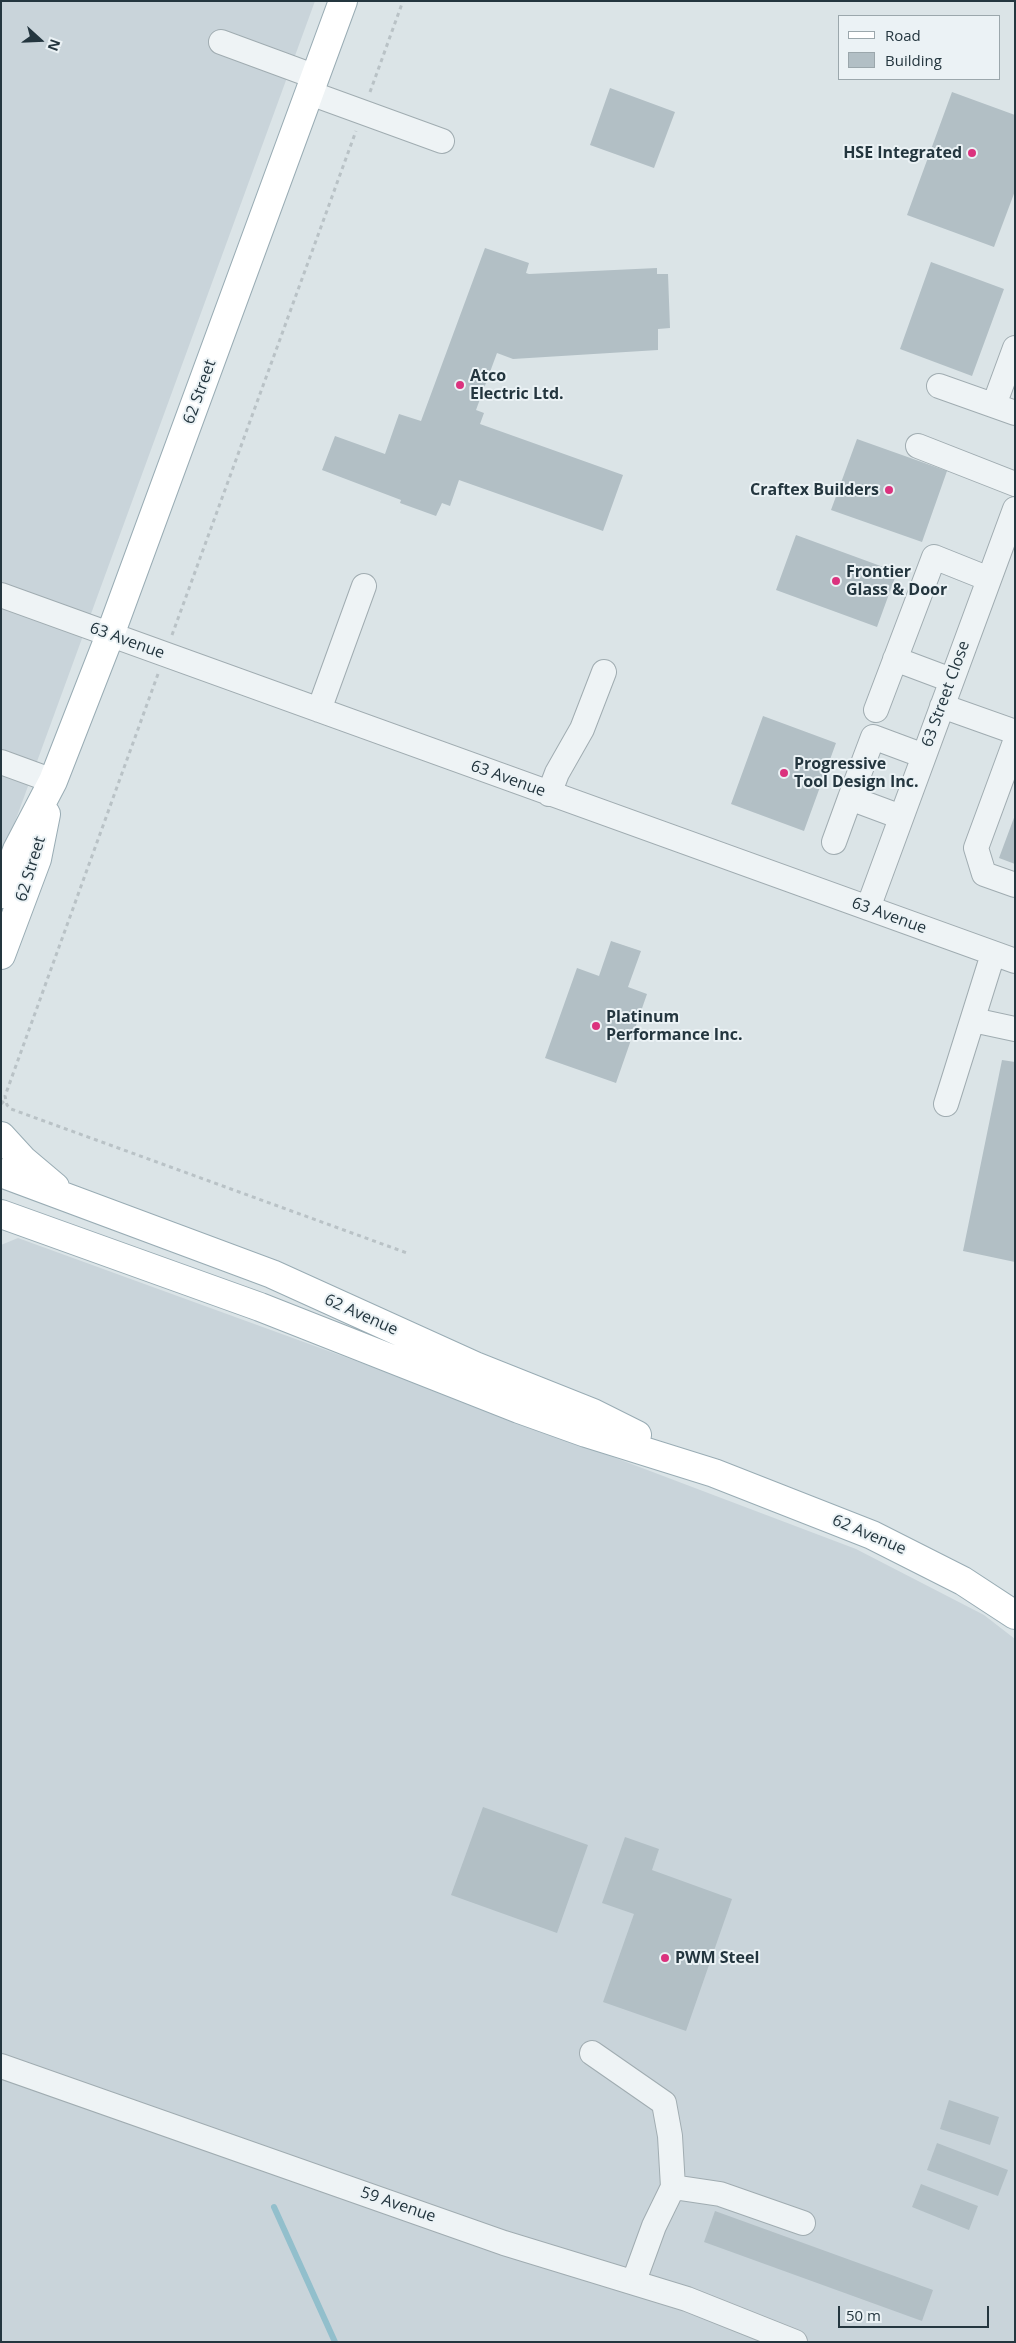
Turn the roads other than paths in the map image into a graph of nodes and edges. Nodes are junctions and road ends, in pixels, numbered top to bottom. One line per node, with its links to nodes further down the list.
1 (343, 1): 3 (main road, 62 Street)
2 (221, 42): 3 (street)
3 (313, 85): 4 (street); 14 (main road, 62 Street)
4 (442, 141)
5 (1015, 348): 7 (street)
6 (939, 386): 7 (street)
7 (1004, 409)
8 (918, 446): 9 (street)
9 (1015, 484)
10 (1015, 508): 11 (street, 63 Street Close)
11 (989, 579): 15 (street); 17 (street, 63 Street Close)
12 (364, 586): 19 (street)
13 (1, 595): 14 (street, 63 Avenue)
14 (110, 635): 19 (street, 63 Avenue); 25 (main road, 62 Street)
15 (895, 659): 17 (street); 20 (street)
16 (604, 672): 26 (street)
17 (951, 680): 18 (street, 63 Street Close)
18 (942, 706): 21 (street); 23 (street, 63 Street Close)
19 (319, 710): 26 (street, 63 Avenue)
20 (876, 710)
21 (1015, 732)
22 (1015, 742): 30 (street)
23 (924, 756): 27 (street); 28 (street, 63 Street Close)
24 (1, 762): 25 (street)
25 (53, 781): 31 (main road, 62 Street); 33 (main road, 62 Street)
26 (549, 794): 32 (street, 63 Avenue)
27 (850, 798): 28 (street); 29 (street)
28 (901, 817): 32 (street, 63 Street Close)
29 (834, 842)
30 (1015, 885)
31 (1, 894)
32 (868, 908): 34 (street, 63 Avenue)
33 (1, 956)
34 (1004, 958): 35 (street)
35 (973, 1020): 36 (street); 37 (street)
36 (1015, 1029)
37 (946, 1104)
38 (1, 1136): 40 (main road)
39 (1, 1173): 40 (main road, 62 Avenue)
40 (74, 1201): 42 (main road, 62 Avenue)
41 (1, 1214): 42 (main road, 62 Avenue)
42 (714, 1473): 43 (main road, 62 Avenue)
43 (1015, 1616)
44 (592, 2053): 46 (street)
45 (1, 2066): 48 (street, 59 Avenue)
46 (673, 2187): 47 (street); 48 (street)
47 (803, 2224)
48 (634, 2281): 49 (street, 59 Avenue)
49 (794, 2342)

